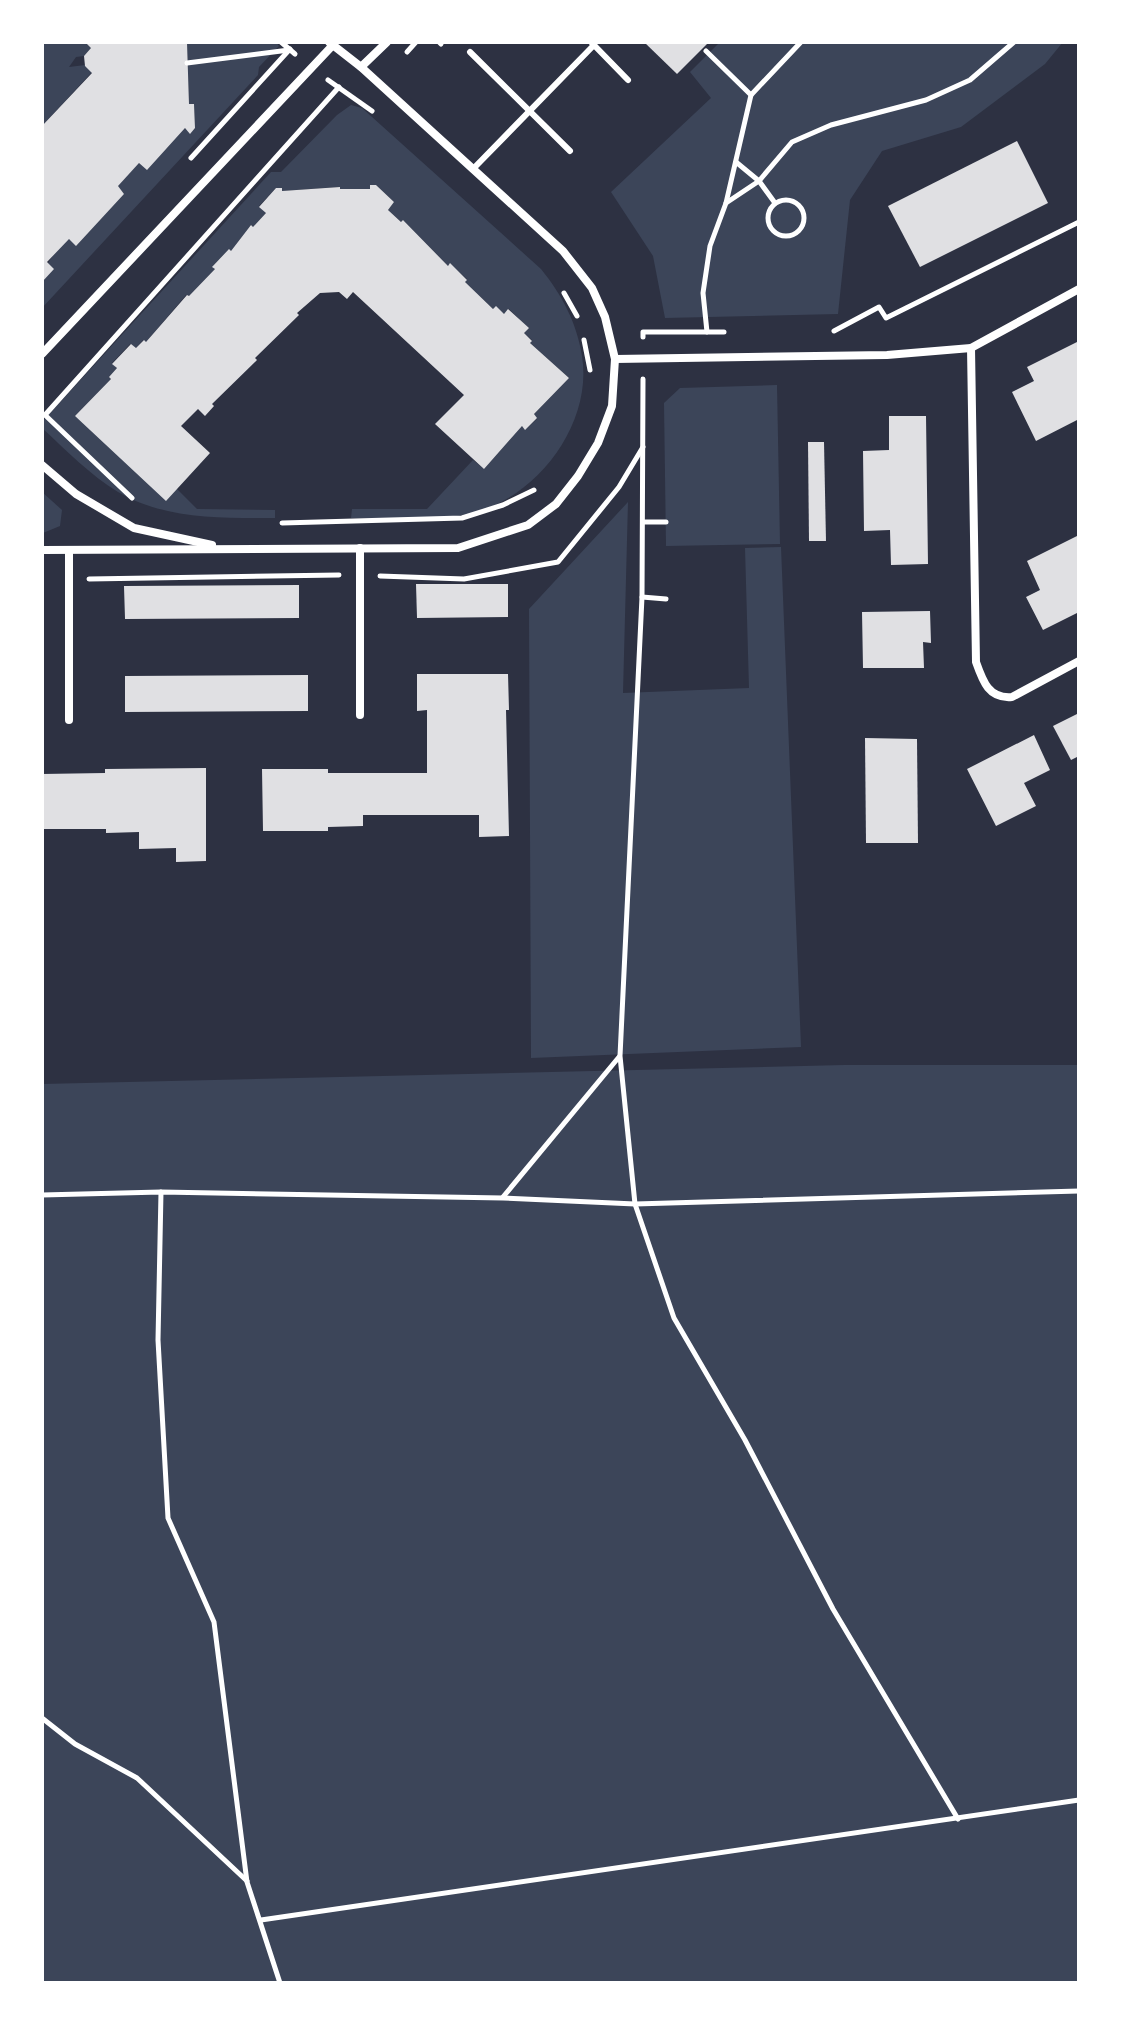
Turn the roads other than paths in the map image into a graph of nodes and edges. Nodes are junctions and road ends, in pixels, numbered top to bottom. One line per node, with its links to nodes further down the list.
1 (387, 42): 5 (street)
2 (331, 44): 5 (street); 12 (street)
3 (592, 44): 6 (lane); 7 (lane)
4 (470, 52): 7 (lane)
5 (361, 67): 9 (street)
6 (628, 80)
7 (530, 111): 8 (lane); 9 (lane)
8 (570, 151)
9 (473, 169): 13 (street)
10 (1079, 289): 11 (street)
11 (971, 348): 13 (street); 19 (street)
12 (42, 354)
13 (615, 359): 15 (street)
14 (42, 465): 16 (street)
15 (360, 548): 16 (street); 20 (street)
16 (229, 549): 18 (street)
17 (42, 550): 18 (street)
18 (69, 550): 21 (street)
19 (1079, 661)
20 (360, 715)
21 (69, 720)

